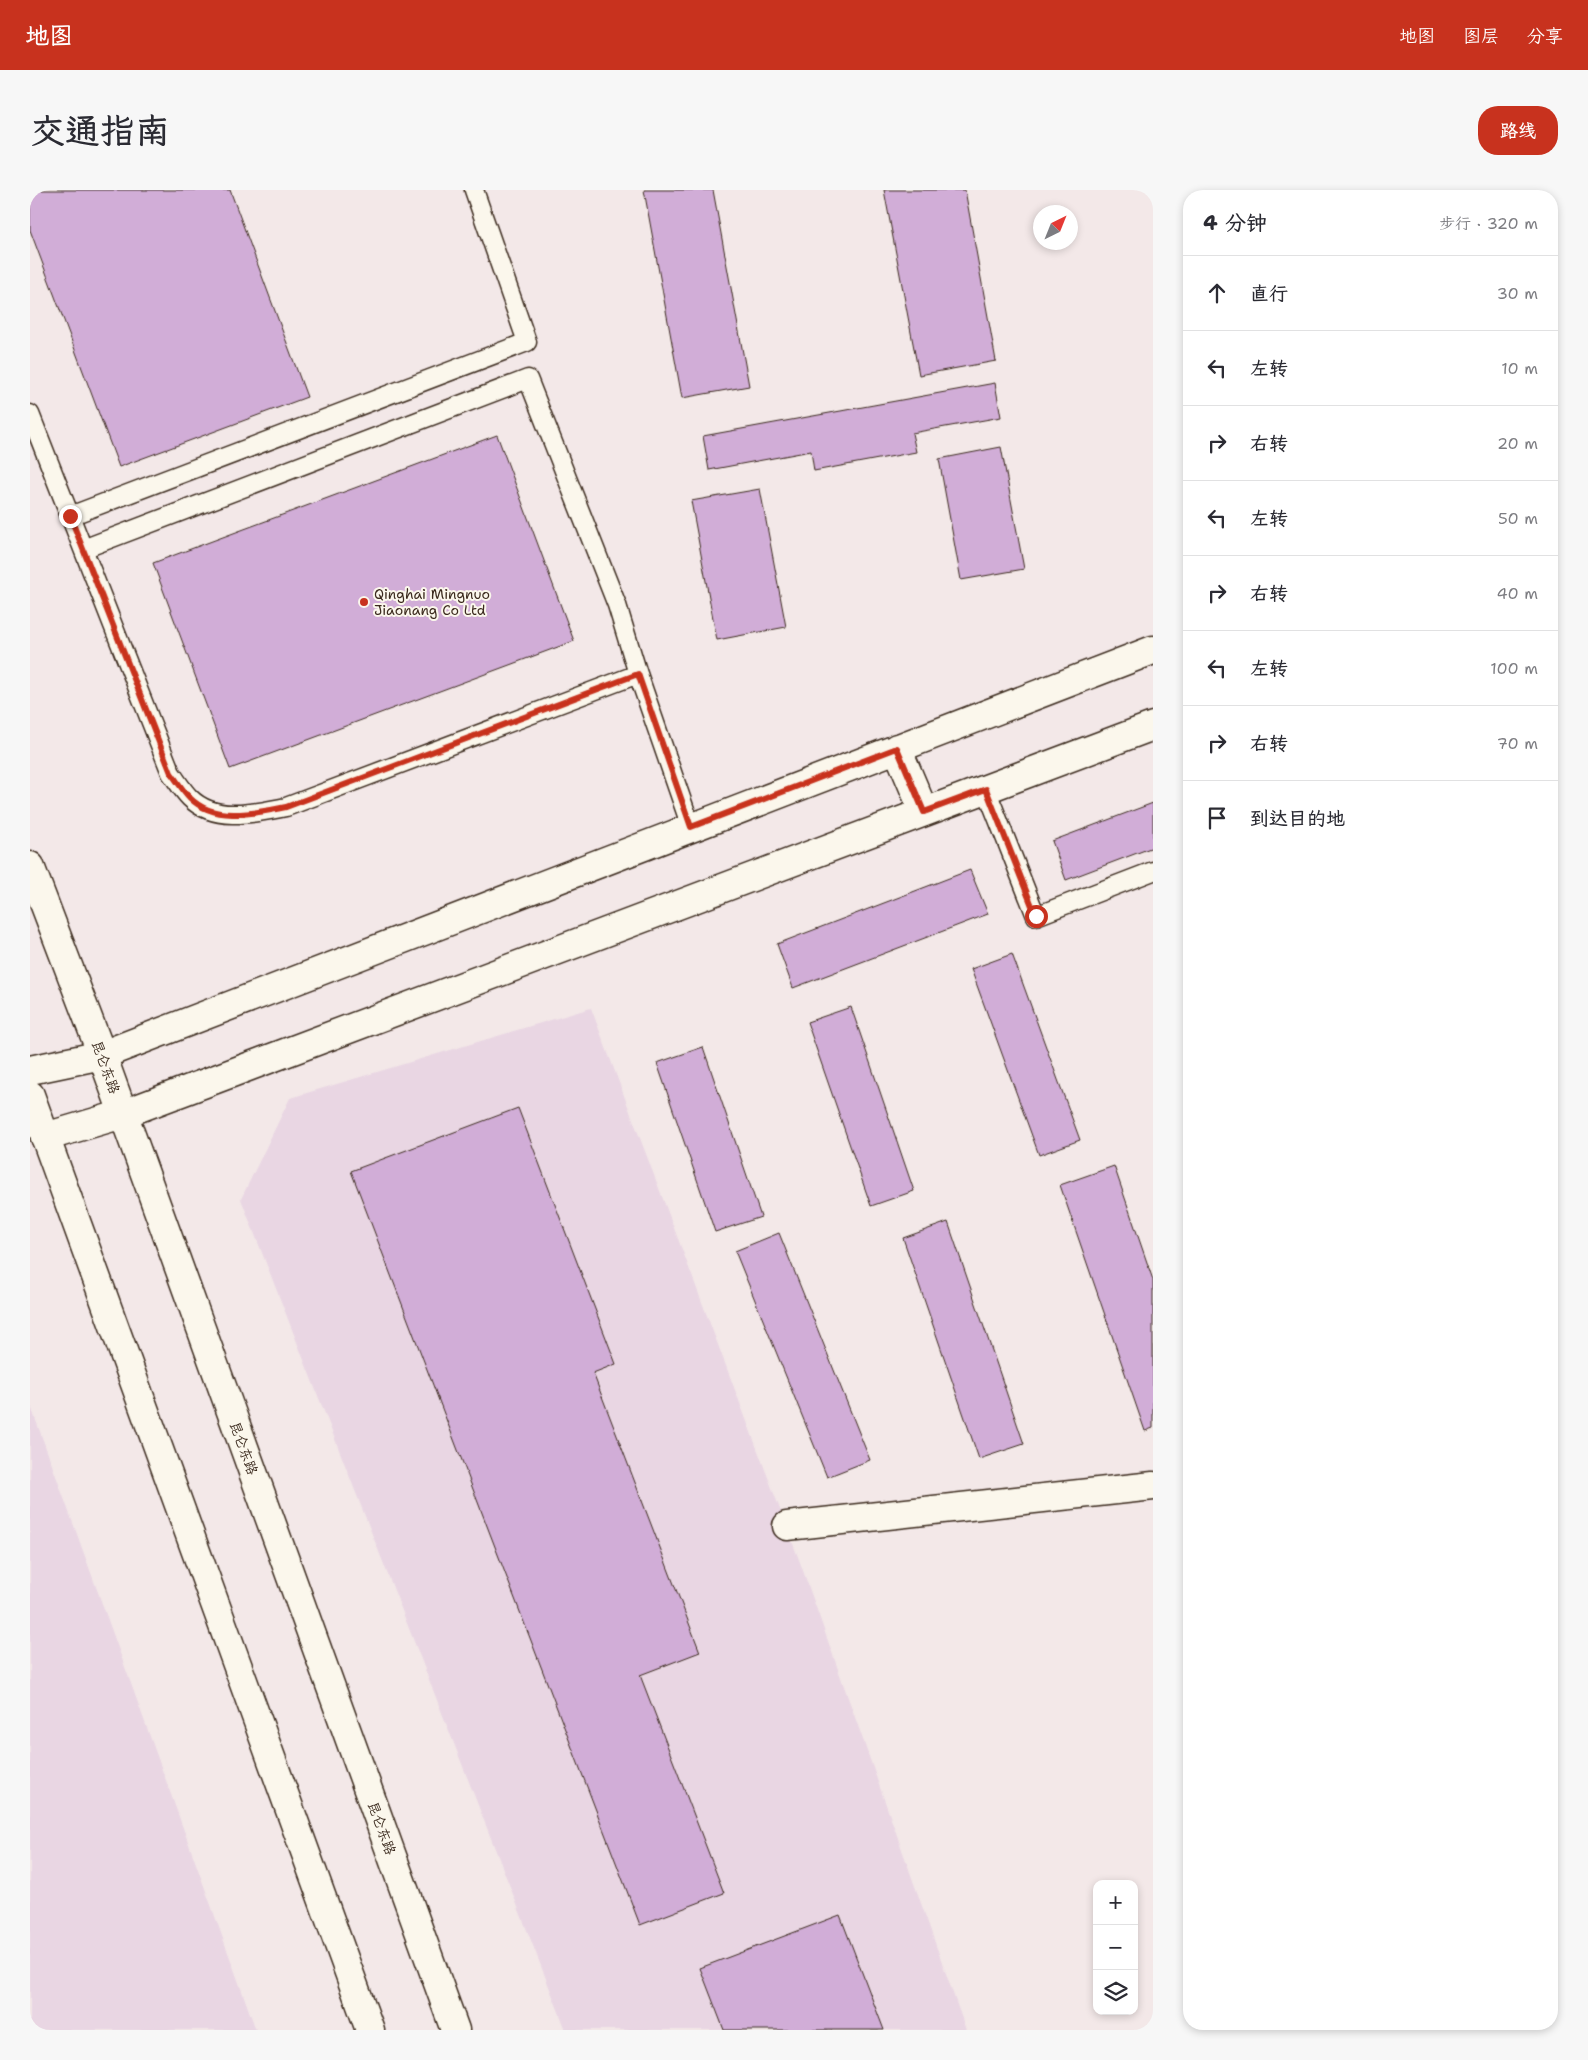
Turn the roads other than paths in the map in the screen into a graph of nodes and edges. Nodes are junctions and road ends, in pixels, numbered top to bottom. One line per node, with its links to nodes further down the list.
1 (474, 190): 3 (lane)
2 (30, 414): 3 (lane)
3 (70, 516): 4 (lane)
4 (83, 549): 6 (lane); 6 (lane)
5 (1153, 650): 8 (main road)
6 (638, 674): 11 (lane)
7 (1153, 726): 9 (main road)
8 (897, 748): 10 (main road); 11 (main road)
9 (986, 789): 10 (main road); 13 (lane)
10 (924, 812): 17 (main road)
11 (691, 827): 14 (main road)
12 (30, 866): 14 (main road, 昆仑东路)
13 (1153, 871)
14 (102, 1055): 15 (main road); 17 (main road, 昆仑东路)
15 (30, 1070)
16 (30, 1095): 18 (main road)
17 (123, 1114): 18 (main road); 22 (main road, 昆仑东路)
18 (38, 1138): 21 (main road)
19 (1153, 1486): 20 (main road)
20 (787, 1526)
21 (370, 2030)
22 (455, 2030)

